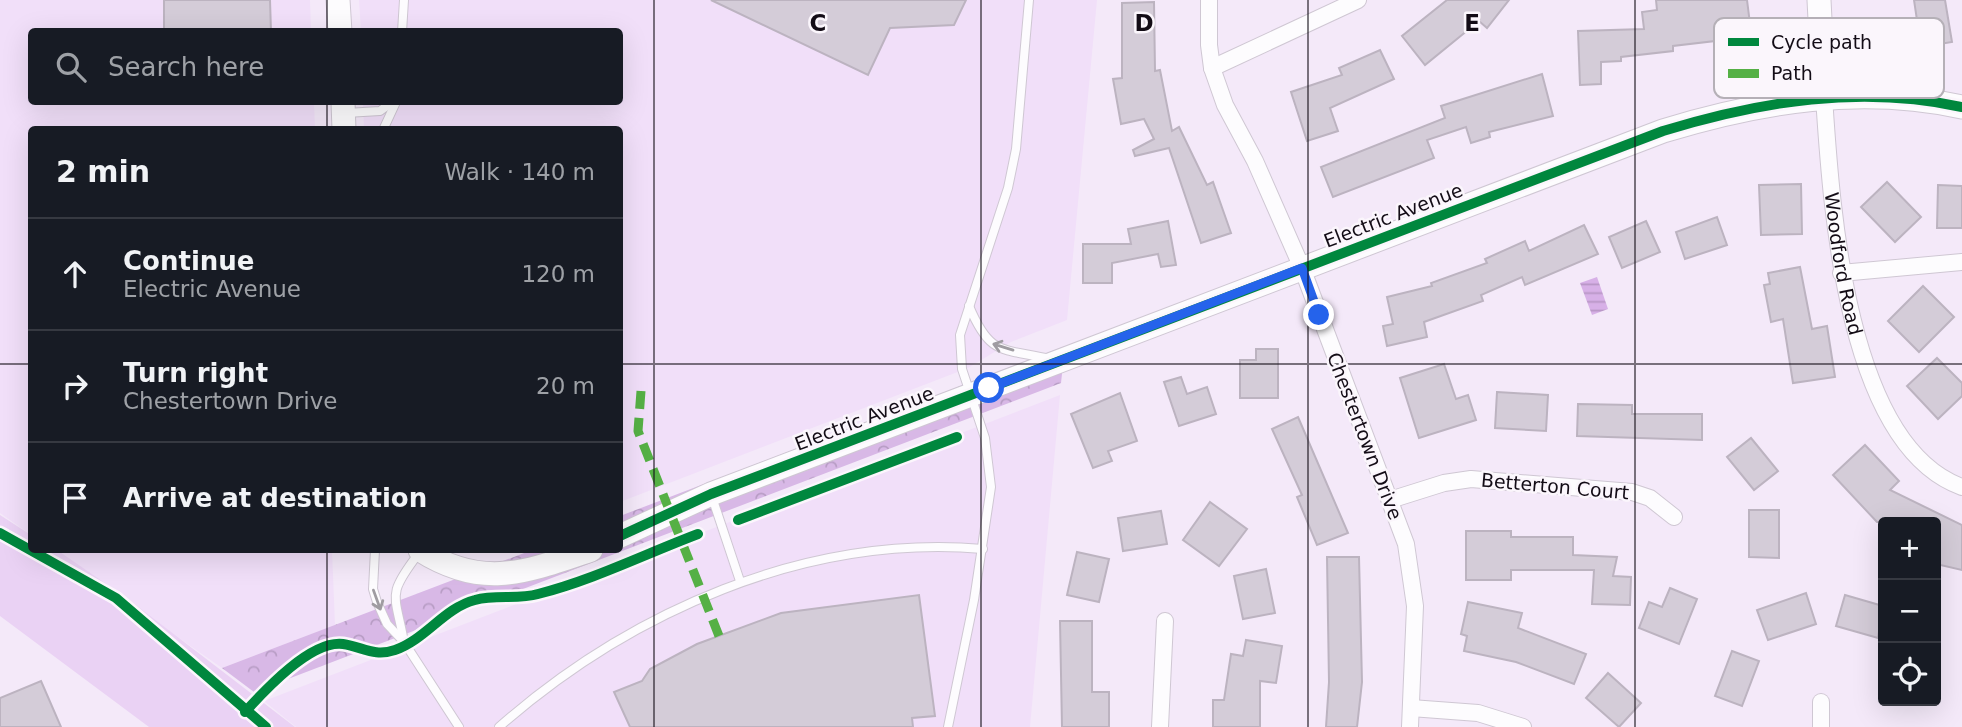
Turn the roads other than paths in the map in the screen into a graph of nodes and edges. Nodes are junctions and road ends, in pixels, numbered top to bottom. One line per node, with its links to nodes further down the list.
1 (338, 0): 8 (street)
2 (404, 0): 9 (lane)
3 (1029, 0): 22 (lane)
4 (1209, 0): 10 (street, Chestertown Drive)
5 (1358, 0): 10 (street)
6 (1819, 0): 7 (street, Woodford Road)
7 (1820, 18)
8 (340, 28)
9 (402, 28)
10 (1212, 68): 20 (street, Chestertown Drive)
11 (1816, 98): 20 (street, Electric Avenue)
12 (1824, 98): 21 (street, Woodford Road)
13 (1897, 98): 16 (street, Electric Avenue)
14 (389, 105): 17 (lane)
15 (393, 105): 18 (lane)
16 (1962, 107)
17 (344, 115)
18 (385, 126)
19 (1962, 262): 21 (street)
20 (1302, 268): 23 (street, Electric Avenue); 27 (street, Chestertown Drive)
21 (1841, 273): 25 (street, Woodford Road)
22 (969, 306): 23 (lane, one-way to 22); 24 (lane)
23 (1059, 361): 24 (street, Electric Avenue)
24 (971, 395): 26 (street, Electric Avenue); 30 (lane)
25 (1962, 487)
26 (711, 494): 29 (street, Electric Avenue); 35 (lane)
27 (1390, 500): 28 (street, Betterton Court); 39 (street, Chestertown Drive)
28 (1674, 517)
29 (623, 535)
30 (983, 549): 35 (lane); 42 (lane)
31 (375, 553): 37 (lane, one-way to 37)
32 (419, 553): 37 (lane)
33 (427, 553): 34 (street)
34 (581, 553)
35 (740, 581): 41 (lane)
36 (1165, 621): 43 (street)
37 (404, 642): 40 (lane)
38 (1821, 702): 46 (street)
39 (1411, 708): 44 (street, Chestertown Drive); 45 (street)
40 (459, 727)
41 (499, 727)
42 (948, 727)
43 (1160, 727)
44 (1410, 727)
45 (1523, 727)
46 (1821, 727)

